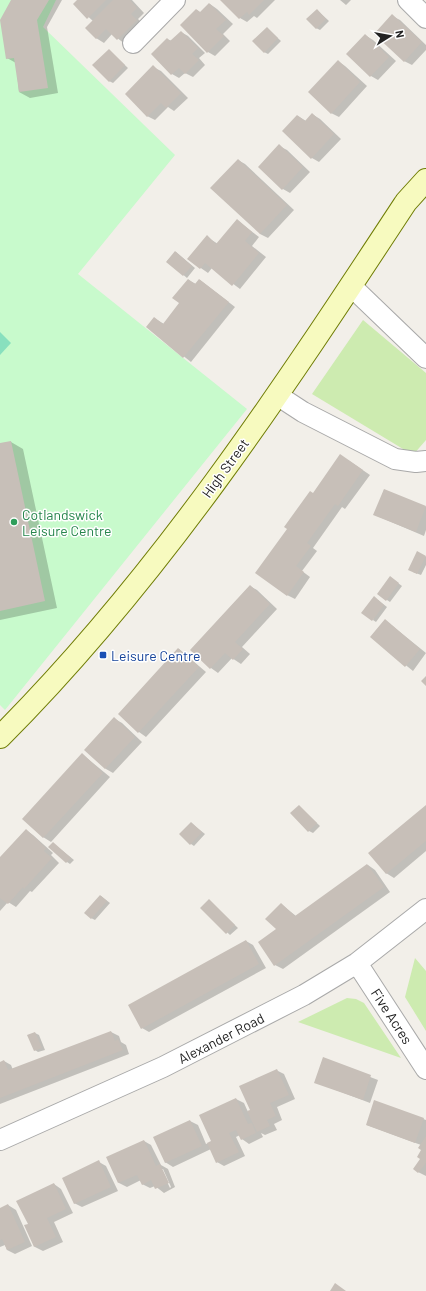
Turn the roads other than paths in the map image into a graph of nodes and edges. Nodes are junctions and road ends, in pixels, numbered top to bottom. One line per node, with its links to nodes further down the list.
1 (175, 0): 4 (street)
2 (408, 0): 3 (street)
3 (426, 18)
4 (133, 43)
5 (426, 180): 6 (street, High Street)
6 (351, 286): 7 (street); 8 (street, High Street)
7 (426, 358)
8 (277, 395): 9 (street); 10 (street, High Street)
9 (426, 461)
10 (0, 738)
11 (426, 909): 12 (street, Alexander Road)
12 (358, 963): 13 (street, Five Acres); 14 (street, Alexander Road)
13 (426, 1069)
14 (0, 1140)

